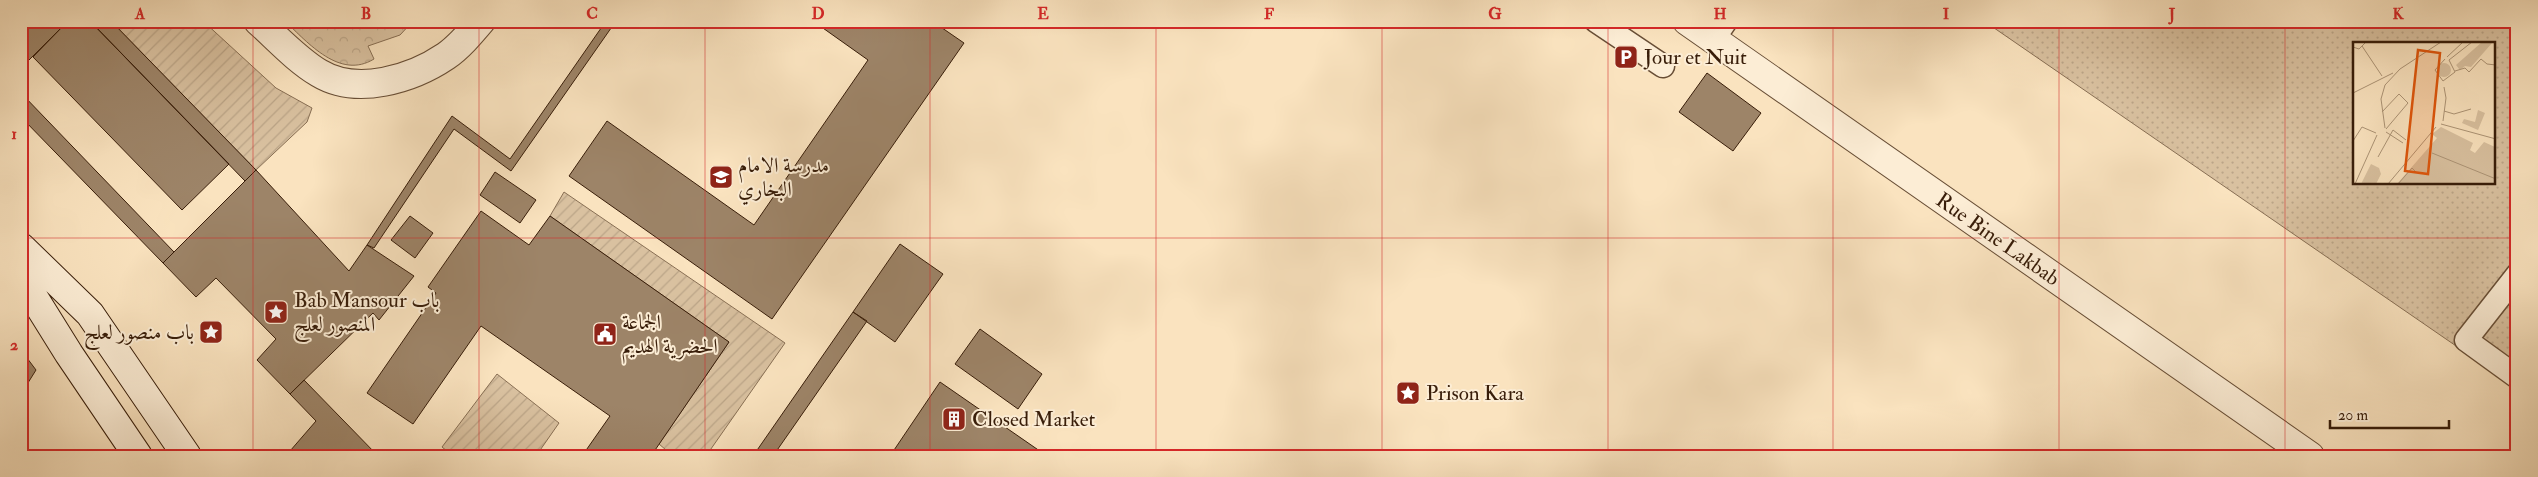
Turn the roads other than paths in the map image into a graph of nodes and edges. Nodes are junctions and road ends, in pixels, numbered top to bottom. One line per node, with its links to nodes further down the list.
1 (258, 21): 2 (street)
2 (480, 21)
3 (1596, 21): 6 (lane)
4 (1687, 21): 5 (street, Rue Bine Lakbab)
5 (1720, 31): 13 (street, Rue Bine Lakbab)
6 (1663, 66)
7 (21, 247): 12 (street)
8 (2517, 276): 10 (lane)
9 (21, 277): 11 (street)
10 (2517, 377)
11 (138, 456)
12 (186, 456)
13 (2310, 456)

